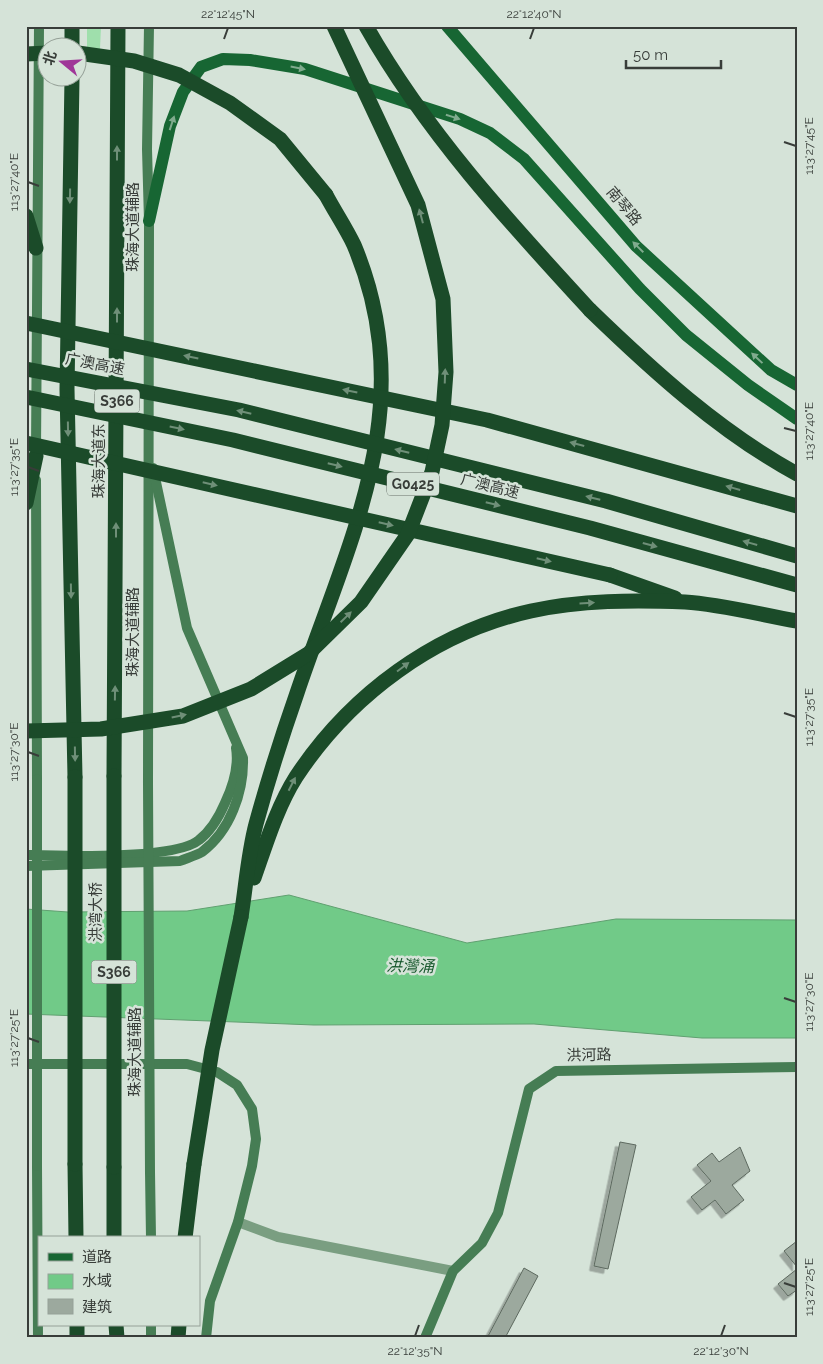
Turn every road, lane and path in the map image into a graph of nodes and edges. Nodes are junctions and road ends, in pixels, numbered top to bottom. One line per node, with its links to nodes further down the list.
1 (39, 26): 11 (main road)
2 (118, 26): 29 (highway, 珠海大道东 / S366, one-way to 2)
3 (149, 26): 10 (main road, 珠海大道辅路)
4 (334, 26): 27 (highway, one-way to 4, bridge)
5 (366, 26): 20 (highway, bridge)
6 (447, 26): 14 (main road, 南琴路, one-way to 6)
7 (88, 54): 33 (highway, bridge)
8 (72, 88): 30 (highway, 珠海大道东 / S366, one-way to 30)
9 (26, 216): 11 (highway)
10 (149, 221): 16 (main road, one-way to 16); 17 (main road, 珠海大道辅路)
11 (36, 248): 19 (main road)
12 (26, 323): 22 (highway, one-way to 12, bridge)
13 (26, 369): 23 (highway, 广澳高速 / G0425, one-way to 13, bridge)
14 (797, 385)
15 (26, 397): 24 (highway, 广澳高速 / G0425, one-way to 24, bridge)
16 (797, 419)
17 (147, 442): 28 (main road); 39 (main road, 珠海大道辅路, bridge)
18 (26, 443): 25 (highway, one-way to 25, bridge)
19 (36, 456): 21 (highway); 42 (main road, bridge)
20 (797, 474)
21 (26, 503)
22 (797, 506)
23 (797, 556)
24 (797, 585)
25 (687, 602): 26 (highway); 33 (highway, one-way to 25)
26 (797, 621)
27 (26, 731)
28 (235, 734): 31 (main road); 32 (main road)
29 (114, 776): 38 (highway, 洪湾大桥 / S366, bridge)
30 (75, 778): 37 (highway, 洪湾大桥 / S366, bridge)
31 (26, 854)
32 (26, 866)
33 (241, 917): 40 (highway, bridge)
34 (26, 1064): 36 (main road)
35 (797, 1067): 41 (main road, 洪河路)
36 (238, 1222): 41 (street); 43 (main road)
37 (76, 1236)
38 (114, 1236)
39 (150, 1236)
40 (185, 1236)
41 (453, 1271): 44 (main road)
42 (38, 1338)
43 (206, 1338)
44 (424, 1338)

